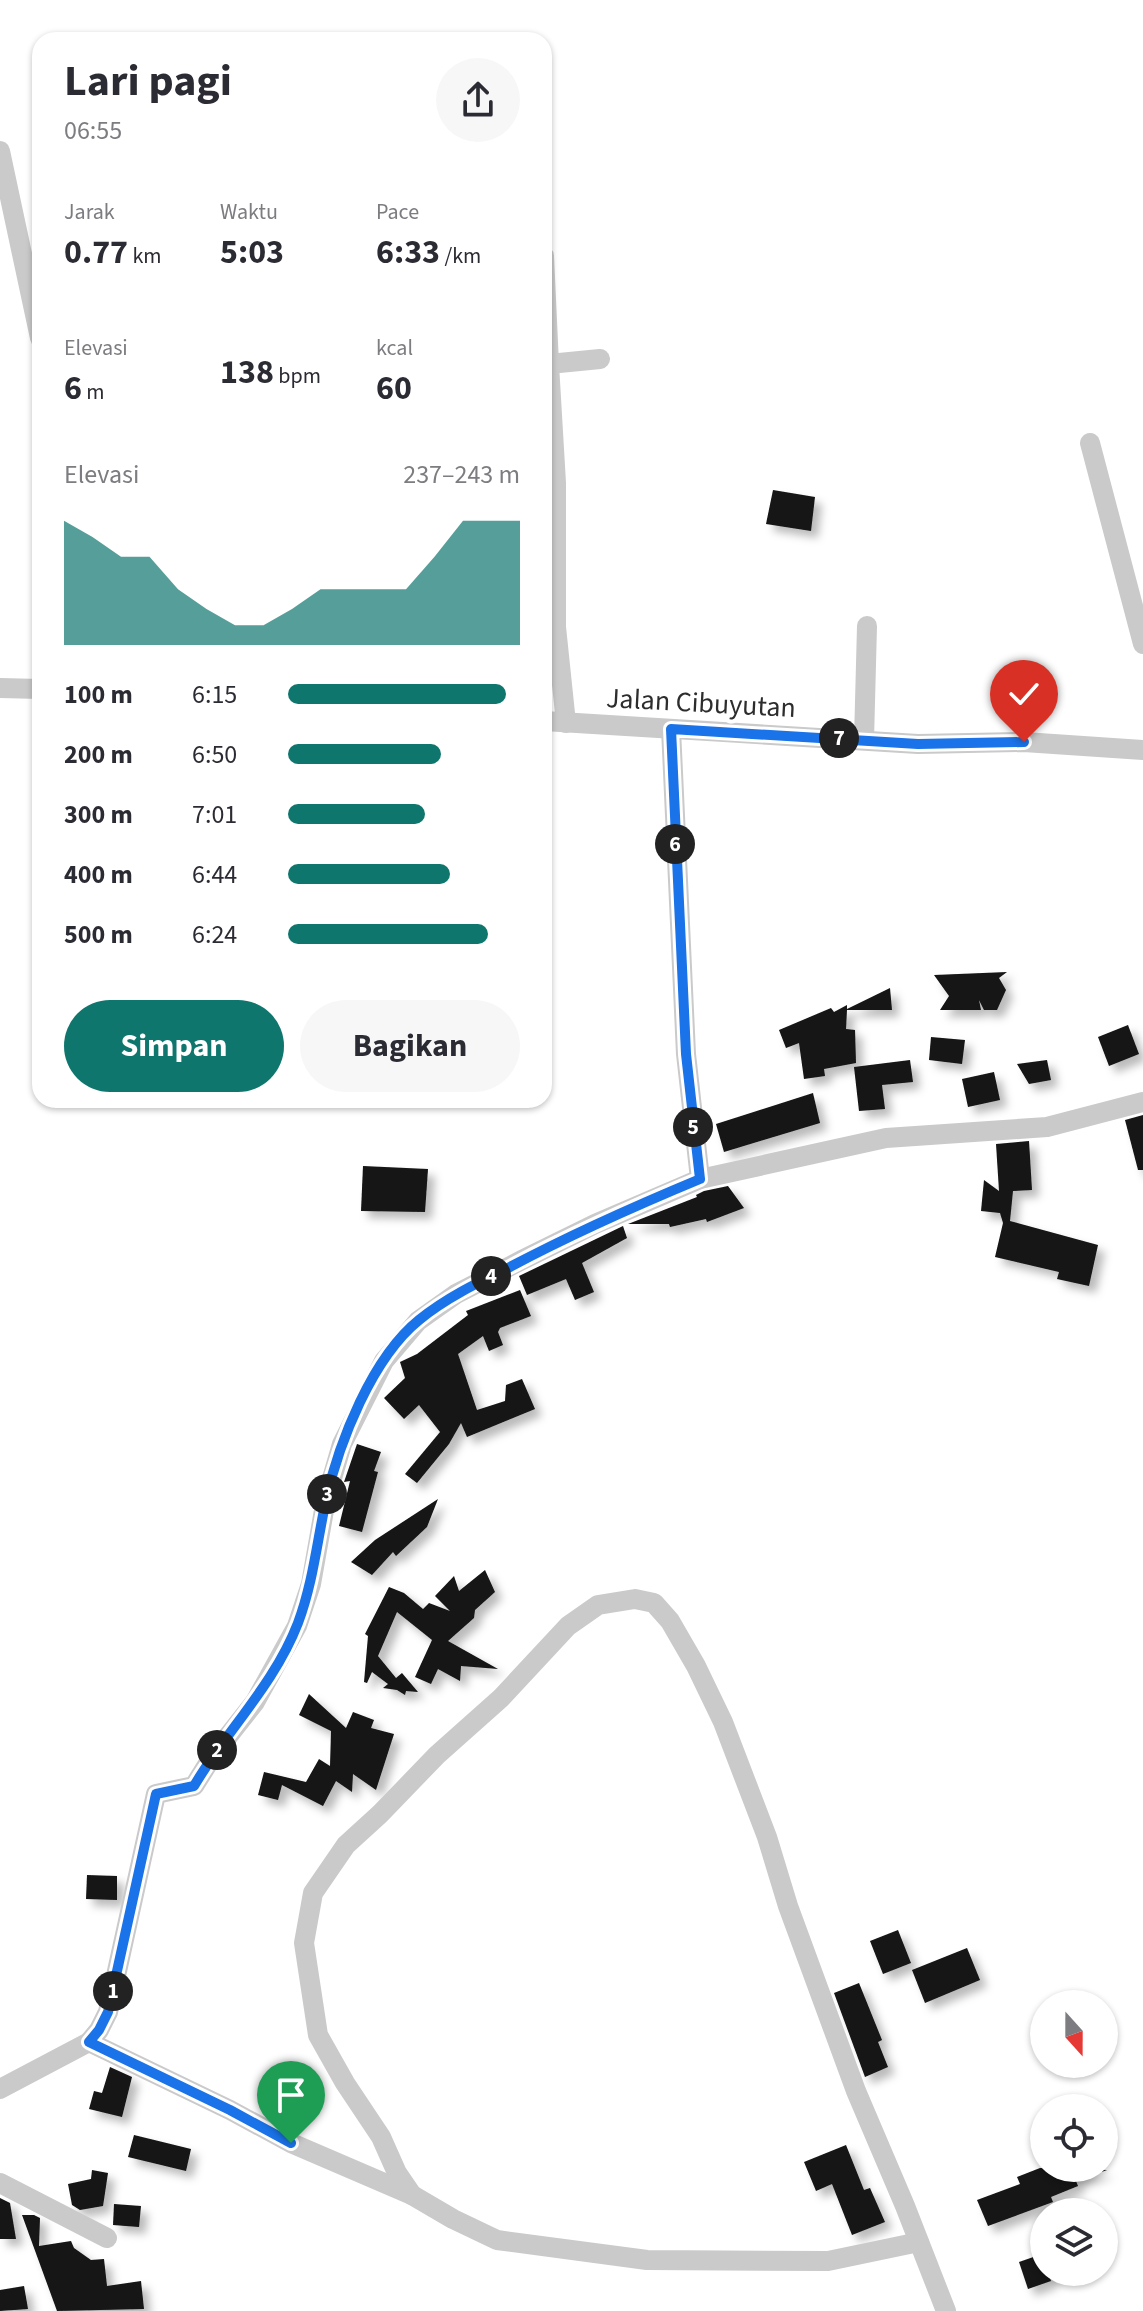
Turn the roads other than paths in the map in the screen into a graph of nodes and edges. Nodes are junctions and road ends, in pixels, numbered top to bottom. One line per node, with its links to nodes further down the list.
1 (0, 151): 2 (street)
2 (32, 301)
3 (600, 359): 4 (street)
4 (552, 364)
5 (552, 430): 12 (street)
6 (1090, 443): 8 (street)
7 (867, 626): 14 (street)
8 (1143, 644)
9 (0, 688): 10 (street)
10 (32, 689)
11 (552, 722): 12 (street, Jalan Cibuyutan)
12 (566, 723): 13 (street, Jalan Cibuyutan)
13 (671, 729): 14 (street, Jalan Cibuyutan); 17 (street)
14 (864, 740): 15 (street, Jalan Cibuyutan)
15 (1143, 750)
16 (1143, 1102): 17 (street)
17 (700, 1179): 18 (street)
18 (89, 2042): 19 (street); 21 (street)
19 (0, 2089)
20 (0, 2183): 22 (street)
21 (412, 2195): 23 (street); 23 (street)
22 (107, 2238)
23 (919, 2242): 24 (street)
24 (946, 2311)

